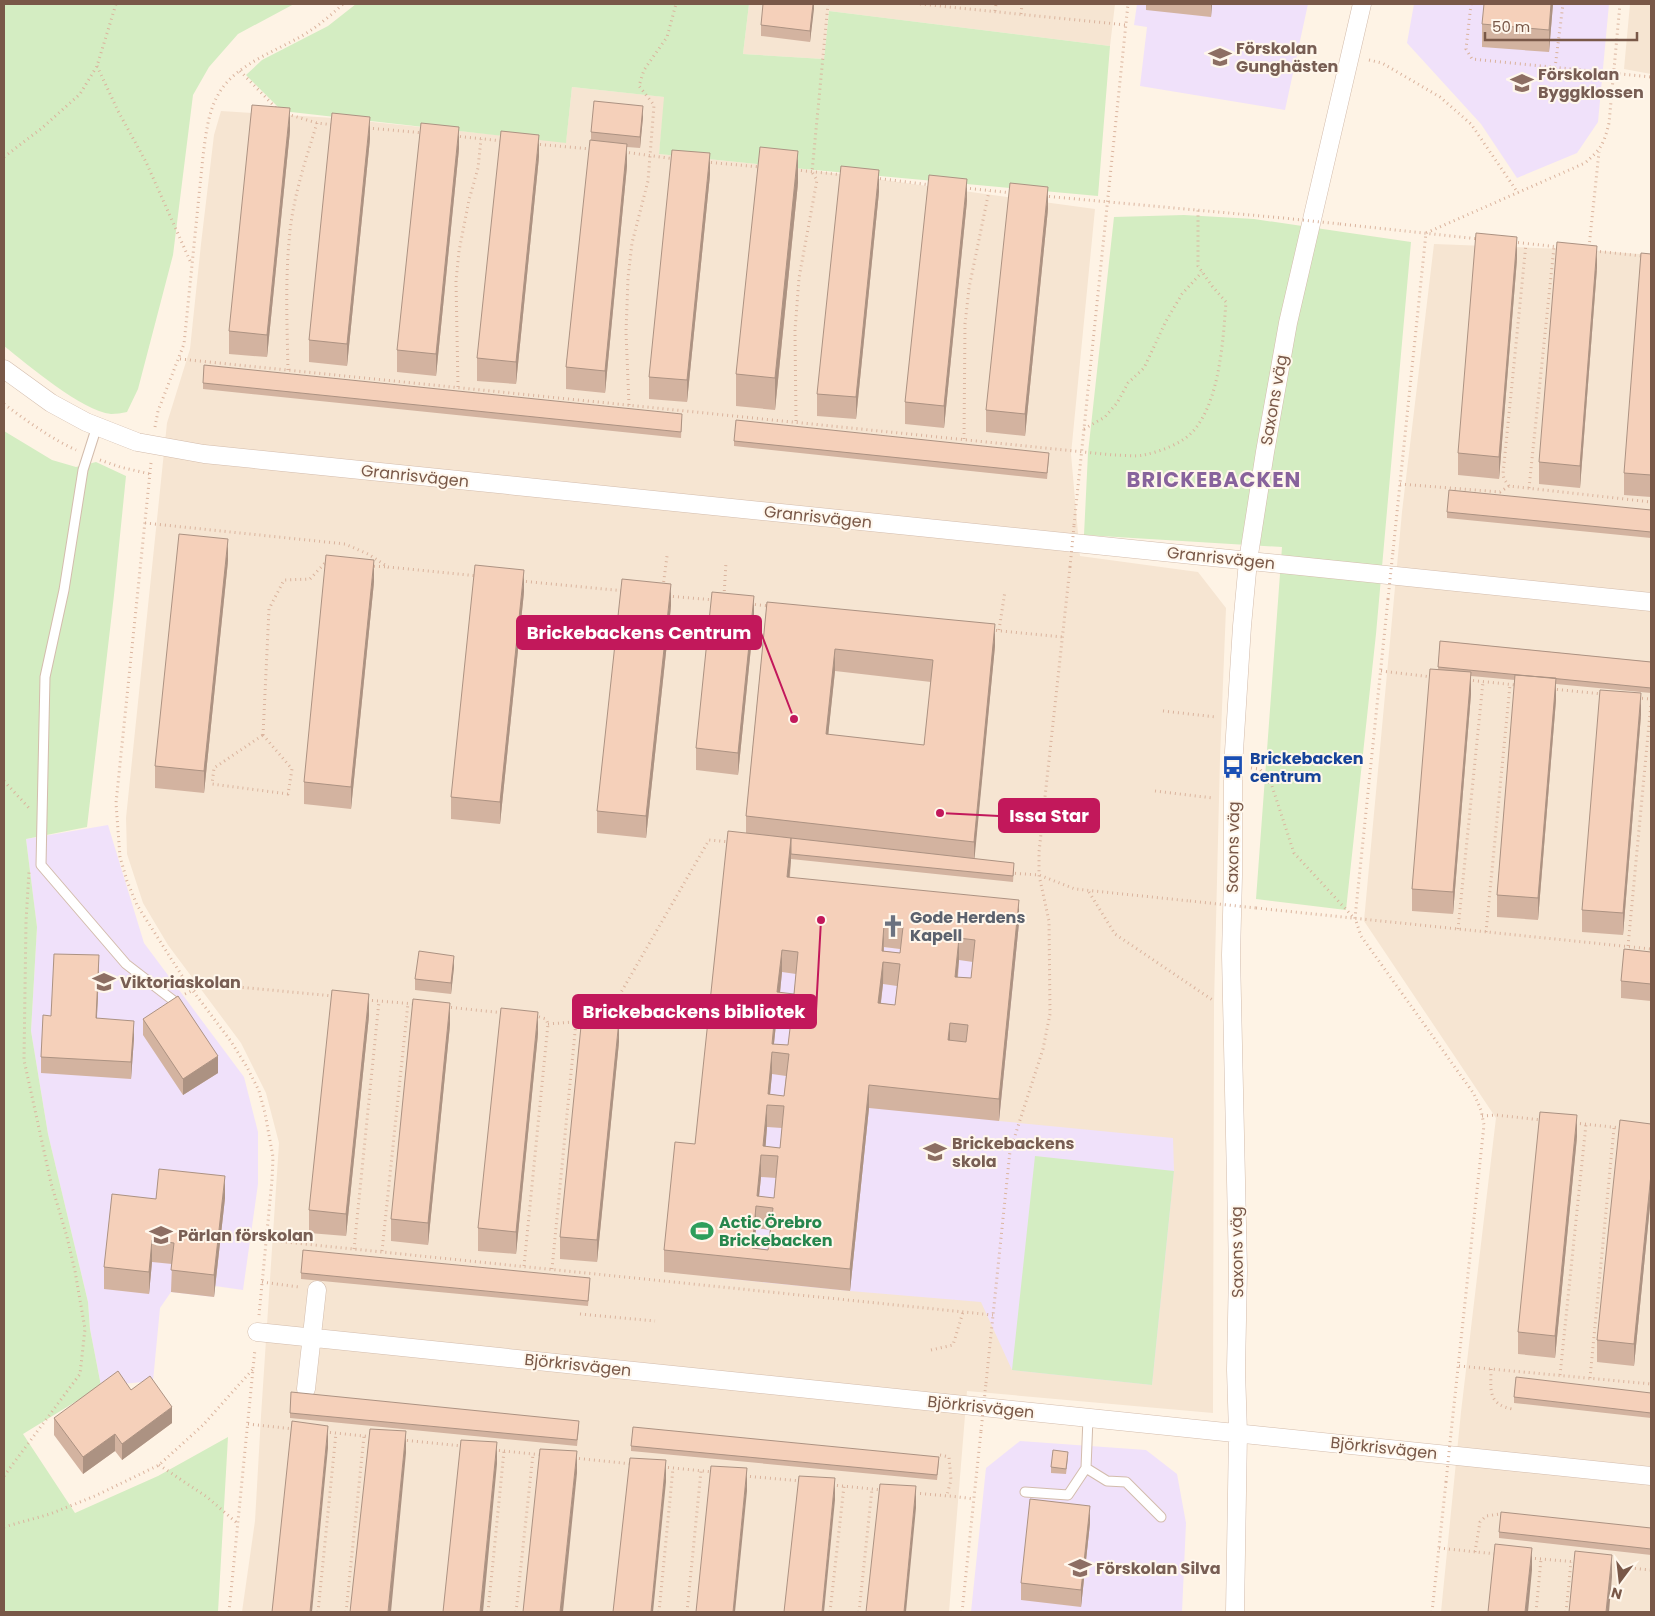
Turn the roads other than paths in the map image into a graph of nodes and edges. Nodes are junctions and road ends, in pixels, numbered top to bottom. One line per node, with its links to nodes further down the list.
1 (1362, 4): 4 (street, Saxons väg)
2 (4, 369): 3 (street, Granrisvägen)
3 (97, 426): 4 (street, Granrisvägen); 6 (lane)
4 (1248, 561): 5 (street, Granrisvägen); 12 (street, Saxons väg)
5 (1651, 602)
6 (174, 1001)
7 (317, 1290): 9 (street)
8 (257, 1332): 9 (street, Björkrisvägen)
9 (311, 1337): 10 (street); 11 (street, Björkrisvägen)
10 (306, 1389)
11 (1088, 1418): 12 (street, Björkrisvägen); 13 (lane)
12 (1238, 1433): 14 (street, Björkrisvägen); 17 (street, Saxons väg)
13 (1086, 1468): 15 (lane); 16 (lane)
14 (1651, 1476)
15 (1025, 1492)
16 (1161, 1517)
17 (1235, 1612)

